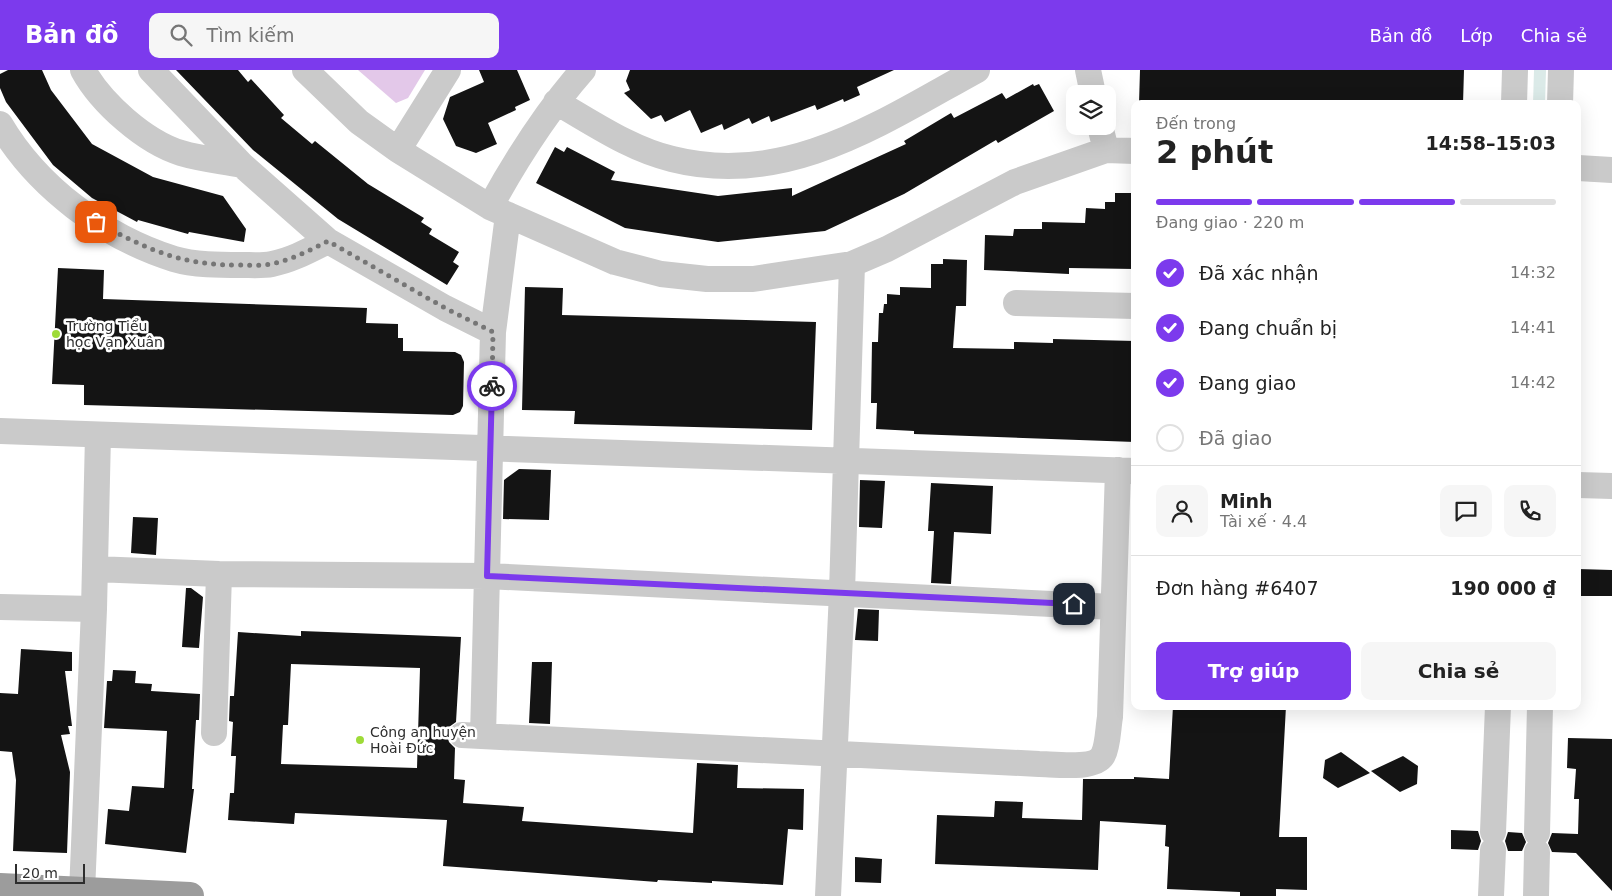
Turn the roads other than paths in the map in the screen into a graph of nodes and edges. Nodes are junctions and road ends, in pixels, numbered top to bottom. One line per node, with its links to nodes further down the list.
1 (83, 70): 18 (street)
2 (304, 70): 17 (street)
3 (448, 70): 17 (street)
4 (583, 70): 13 (street)
5 (977, 70): 13 (street)
6 (1088, 70): 10 (street)
7 (1515, 70): 11 (street)
8 (1561, 70): 12 (street)
9 (153, 71): 18 (street)
10 (1091, 85)
11 (1514, 100)
12 (1560, 100)
13 (556, 102): 21 (street)
14 (0, 124): 22 (street)
15 (1103, 138): 16 (street); 23 (street)
16 (1131, 149)
17 (398, 150): 21 (street)
18 (242, 165): 22 (street)
19 (1581, 168): 20 (street)
20 (1612, 170)
21 (499, 211): 23 (street); 26 (street)
22 (328, 241): 26 (street)
23 (852, 264): 30 (street)
24 (1016, 303): 25 (street)
25 (1131, 306)
26 (493, 332): 29 (street)
27 (0, 431): 28 (street)
28 (98, 434): 29 (street); 34 (street)
29 (490, 448): 30 (street); 36 (street)
30 (847, 461): 31 (street); 37 (street)
31 (1126, 471): 39 (street)
32 (1581, 485): 33 (street)
33 (1612, 486)
34 (95, 569): 35 (street); 40 (street)
35 (219, 574): 36 (street); 43 (street)
36 (487, 576): 37 (street); 44 (street)
37 (842, 592): 39 (street); 44 (street)
38 (0, 606): 40 (street)
39 (1113, 607): 44 (street)
40 (94, 609): 46 (street)
41 (1498, 710): 49 (street)
42 (1540, 710): 50 (street)
43 (214, 732)
44 (834, 753): 48 (street)
45 (0, 887): 46 (highway)
46 (82, 892): 47 (highway)
47 (190, 896)
48 (828, 896)
49 (1491, 896)
50 (1536, 896)

